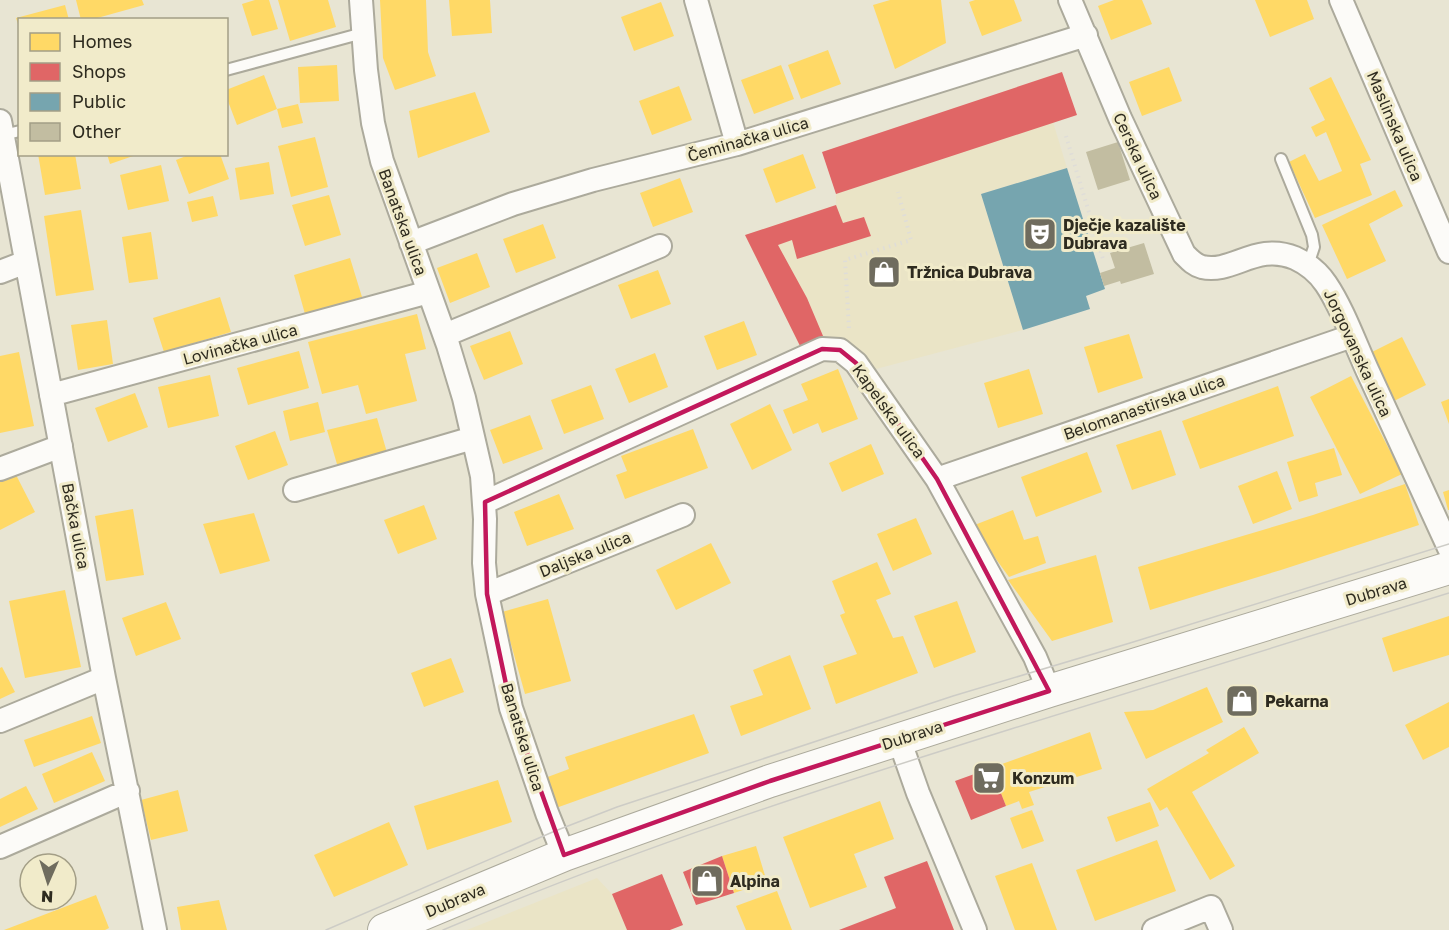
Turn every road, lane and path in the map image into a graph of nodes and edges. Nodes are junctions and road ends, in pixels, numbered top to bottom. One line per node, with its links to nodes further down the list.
1 (360, 0): 5 (street, Banatska ulica)
2 (696, 0): 10 (street)
3 (1070, 0): 6 (street, Cerska ulica)
4 (1341, 0): 15 (street, Maslinska ulica)
5 (363, 33): 7 (lane); 13 (street, Banatska ulica)
6 (1086, 35): 10 (street, Čeminačka ulica); 18 (street, Cerska ulica)
7 (228, 69)
8 (7, 129): 17 (street, Bačka ulica)
9 (1066, 136): 16 (path)
10 (737, 144): 13 (street, Čeminačka ulica)
11 (1281, 159): 18 (lane)
12 (898, 192): 23 (path)
13 (411, 243): 20 (street, Banatska ulica)
14 (660, 246): 21 (street)
15 (1449, 252)
16 (1103, 259)
17 (26, 262): 19 (street); 24 (street, Bačka ulica)
18 (1308, 266): 22 (street, Jorgovanska ulica)
19 (0, 272)
20 (429, 292): 21 (street, Banatska ulica); 24 (street, Lovinačka ulica)
21 (445, 335): 25 (street, Banatska ulica)
22 (1352, 336): 28 (street, Belomanastirska ulica); 32 (street, Jorgovanska ulica)
23 (851, 359): 28 (street, Kapelska ulica); 30 (street, Kapelska ulica)
24 (51, 395): 26 (street, Bačka ulica)
25 (473, 438): 29 (street); 30 (street, Banatska ulica)
26 (61, 446): 27 (street); 35 (street, Bačka ulica)
27 (0, 469)
28 (937, 478): 36 (street, Kapelska ulica)
29 (295, 490)
30 (485, 502): 34 (street, Banatska ulica)
31 (683, 515): 34 (street, Daljska ulica)
32 (1449, 548)
33 (1449, 568): 36 (main road, Dubrava)
34 (487, 594): 41 (street, Banatska ulica)
35 (104, 678): 37 (street); 39 (street, Bačka ulica)
36 (1049, 691): 38 (main road, Dubrava)
37 (0, 721)
38 (899, 739): 41 (main road, Dubrava); 44 (street)
39 (128, 791): 40 (street); 42 (street, Bačka ulica)
40 (0, 847)
41 (564, 855): 43 (main road, Dubrava)
42 (155, 930)
43 (384, 930)
44 (975, 930)
45 (1154, 930): 46 (street)
46 (1221, 930)

